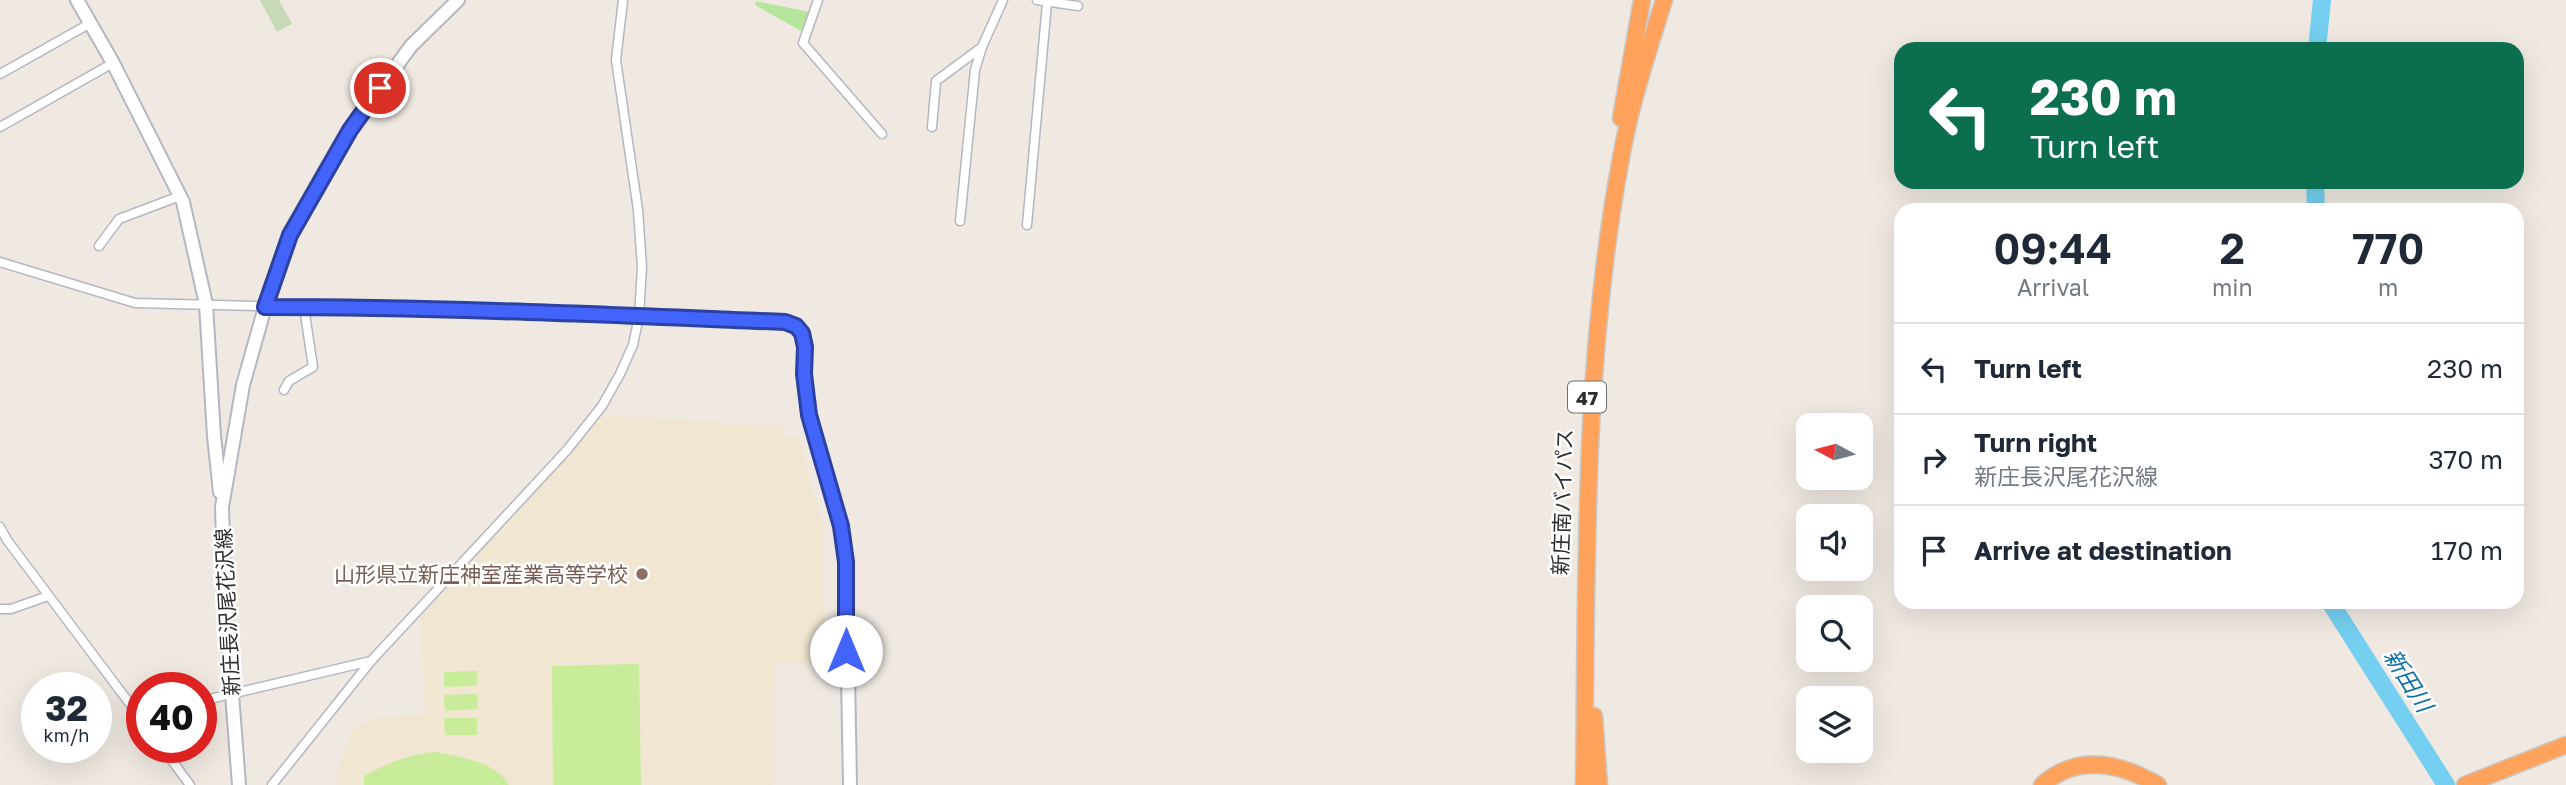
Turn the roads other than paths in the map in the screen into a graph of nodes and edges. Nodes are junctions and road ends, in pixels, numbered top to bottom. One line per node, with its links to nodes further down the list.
1 (77, 0): 11 (street)
2 (458, 0): 25 (street, 新庄長沢尾花沢線)
3 (623, 0): 27 (street)
4 (818, 0): 17 (street)
5 (1003, 0): 12 (street)
6 (1037, 0): 9 (street)
7 (1642, 0): 20 (highway, 47)
8 (1664, 0): 20 (highway, 47)
9 (1047, 3): 10 (street); 21 (street)
10 (1079, 6)
11 (89, 24): 13 (street); 14 (street)
12 (982, 47): 16 (street); 19 (street)
13 (113, 63): 15 (street); 18 (street)
14 (0, 74)
15 (0, 127)
16 (932, 127)
17 (882, 134)
18 (180, 196): 22 (street); 24 (street)
19 (960, 221)
20 (1608, 221): 32 (highway, 新庄南バイパス / 47)
21 (1027, 225)
22 (99, 246)
23 (0, 262): 24 (street)
24 (206, 304): 25 (street); 29 (street)
25 (265, 307): 26 (street); 29 (street, 新庄長沢尾花沢線)
26 (304, 307): 27 (street); 28 (street)
27 (639, 316): 35 (street); 45 (street)
28 (284, 390)
29 (222, 507): 36 (street, 新庄長沢尾花沢線)
30 (0, 527): 31 (street)
31 (3, 541): 33 (street)
32 (1582, 573): 46 (highway); 47 (highway); 48 (highway)
33 (48, 596): 34 (street); 37 (street)
34 (0, 609)
35 (371, 661): 36 (street); 44 (street)
36 (231, 694): 38 (street); 43 (street, 新庄長沢尾花沢線)
37 (126, 697)
38 (217, 697)
39 (2566, 747): 41 (highway)
40 (174, 763): 42 (street)
41 (2473, 784)
42 (190, 785)
43 (239, 785)
44 (272, 785)
45 (849, 785)
46 (1576, 785)
47 (1584, 785)
48 (1599, 785)
49 (2042, 785): 52 (highway)
50 (2055, 785): 51 (highway)
51 (2137, 785)
52 (2158, 785)

